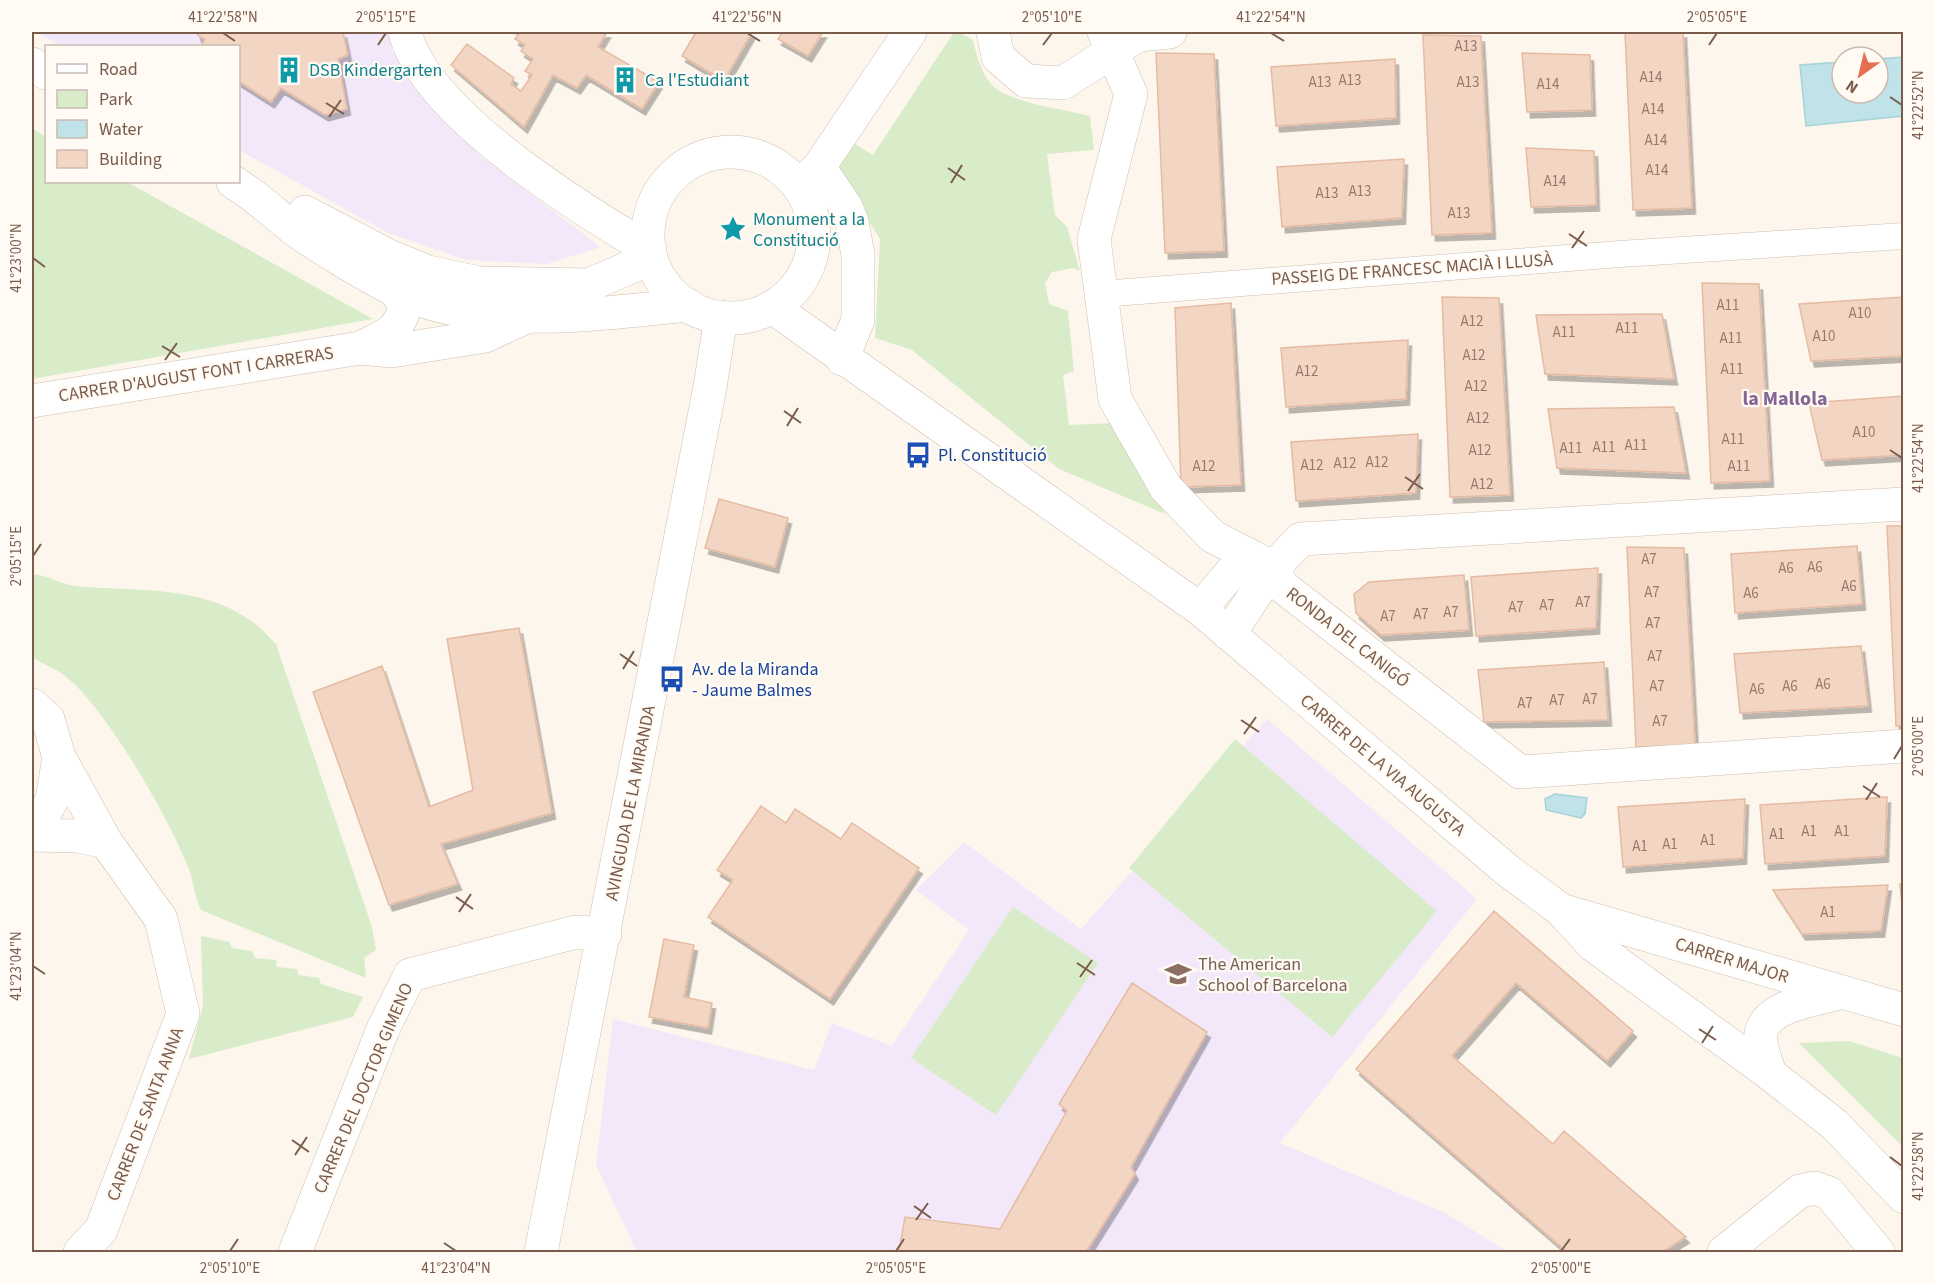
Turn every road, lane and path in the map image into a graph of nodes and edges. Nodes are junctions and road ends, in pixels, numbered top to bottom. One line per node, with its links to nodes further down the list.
1 (405, 32): 11 (street)
2 (910, 32): 8 (street)
3 (993, 32): 5 (street)
4 (1170, 32): 5 (street)
5 (1107, 42): 13 (street)
6 (32, 64): 7 (street)
7 (45, 72)
8 (809, 177): 11 (street); 15 (street); 19 (street)
9 (238, 185): 11 (street); 12 (street)
10 (1904, 236): 13 (street, PASSEIG DE FRANCESC MACIÀ I LLUSÀ)
11 (651, 256): 14 (street)
12 (392, 288): 16 (street); 18 (street, CARRER D'AUGUST FONT I CARRERAS)
13 (1101, 294): 22 (street)
14 (688, 305): 16 (street); 17 (street)
15 (772, 307): 17 (street); 19 (street, CARRER DE LA VIA AUGUSTA)
16 (526, 317): 18 (street, CARRER D'AUGUST FONT I CARRERAS)
17 (722, 317): 31 (street, AVINGUDA DE LA MIRANDA)
18 (360, 348): 20 (street, CARRER D'AUGUST FONT I CARRERAS)
19 (842, 358): 23 (street, CARRER DE LA VIA AUGUSTA)
20 (32, 401)
21 (1904, 504): 22 (street, RONDA DEL CANIGÓ)
22 (1260, 561): 23 (street); 24 (street); 26 (street, RONDA DEL CANIGÓ)
23 (1200, 609): 24 (street, CARRER DE LA VIA AUGUSTA)
24 (1229, 634): 30 (street, CARRER DE LA VIA AUGUSTA)
25 (32, 705): 27 (street)
26 (1904, 746)
27 (59, 757): 28 (street); 29 (street, CARRER DE SANTA ANNA)
28 (32, 835): 29 (street)
29 (105, 842): 36 (street, CARRER DE SANTA ANNA)
30 (1561, 910): 32 (street, CARRER MAJOR); 34 (street, CARRER DE LA VIA AUGUSTA)
31 (604, 934): 37 (street, CARRER DEL DOCTOR GIMENO); 38 (street, AVINGUDA DE LA MIRANDA)
32 (1839, 993): 33 (street, CARRER MAJOR); 34 (street)
33 (1904, 1010)
34 (1770, 1074): 35 (street, CARRER DE LA VIA AUGUSTA)
35 (1904, 1197)
36 (80, 1252)
37 (295, 1252)
38 (542, 1252)
39 (1725, 1252): 40 (street)
40 (1878, 1252)

